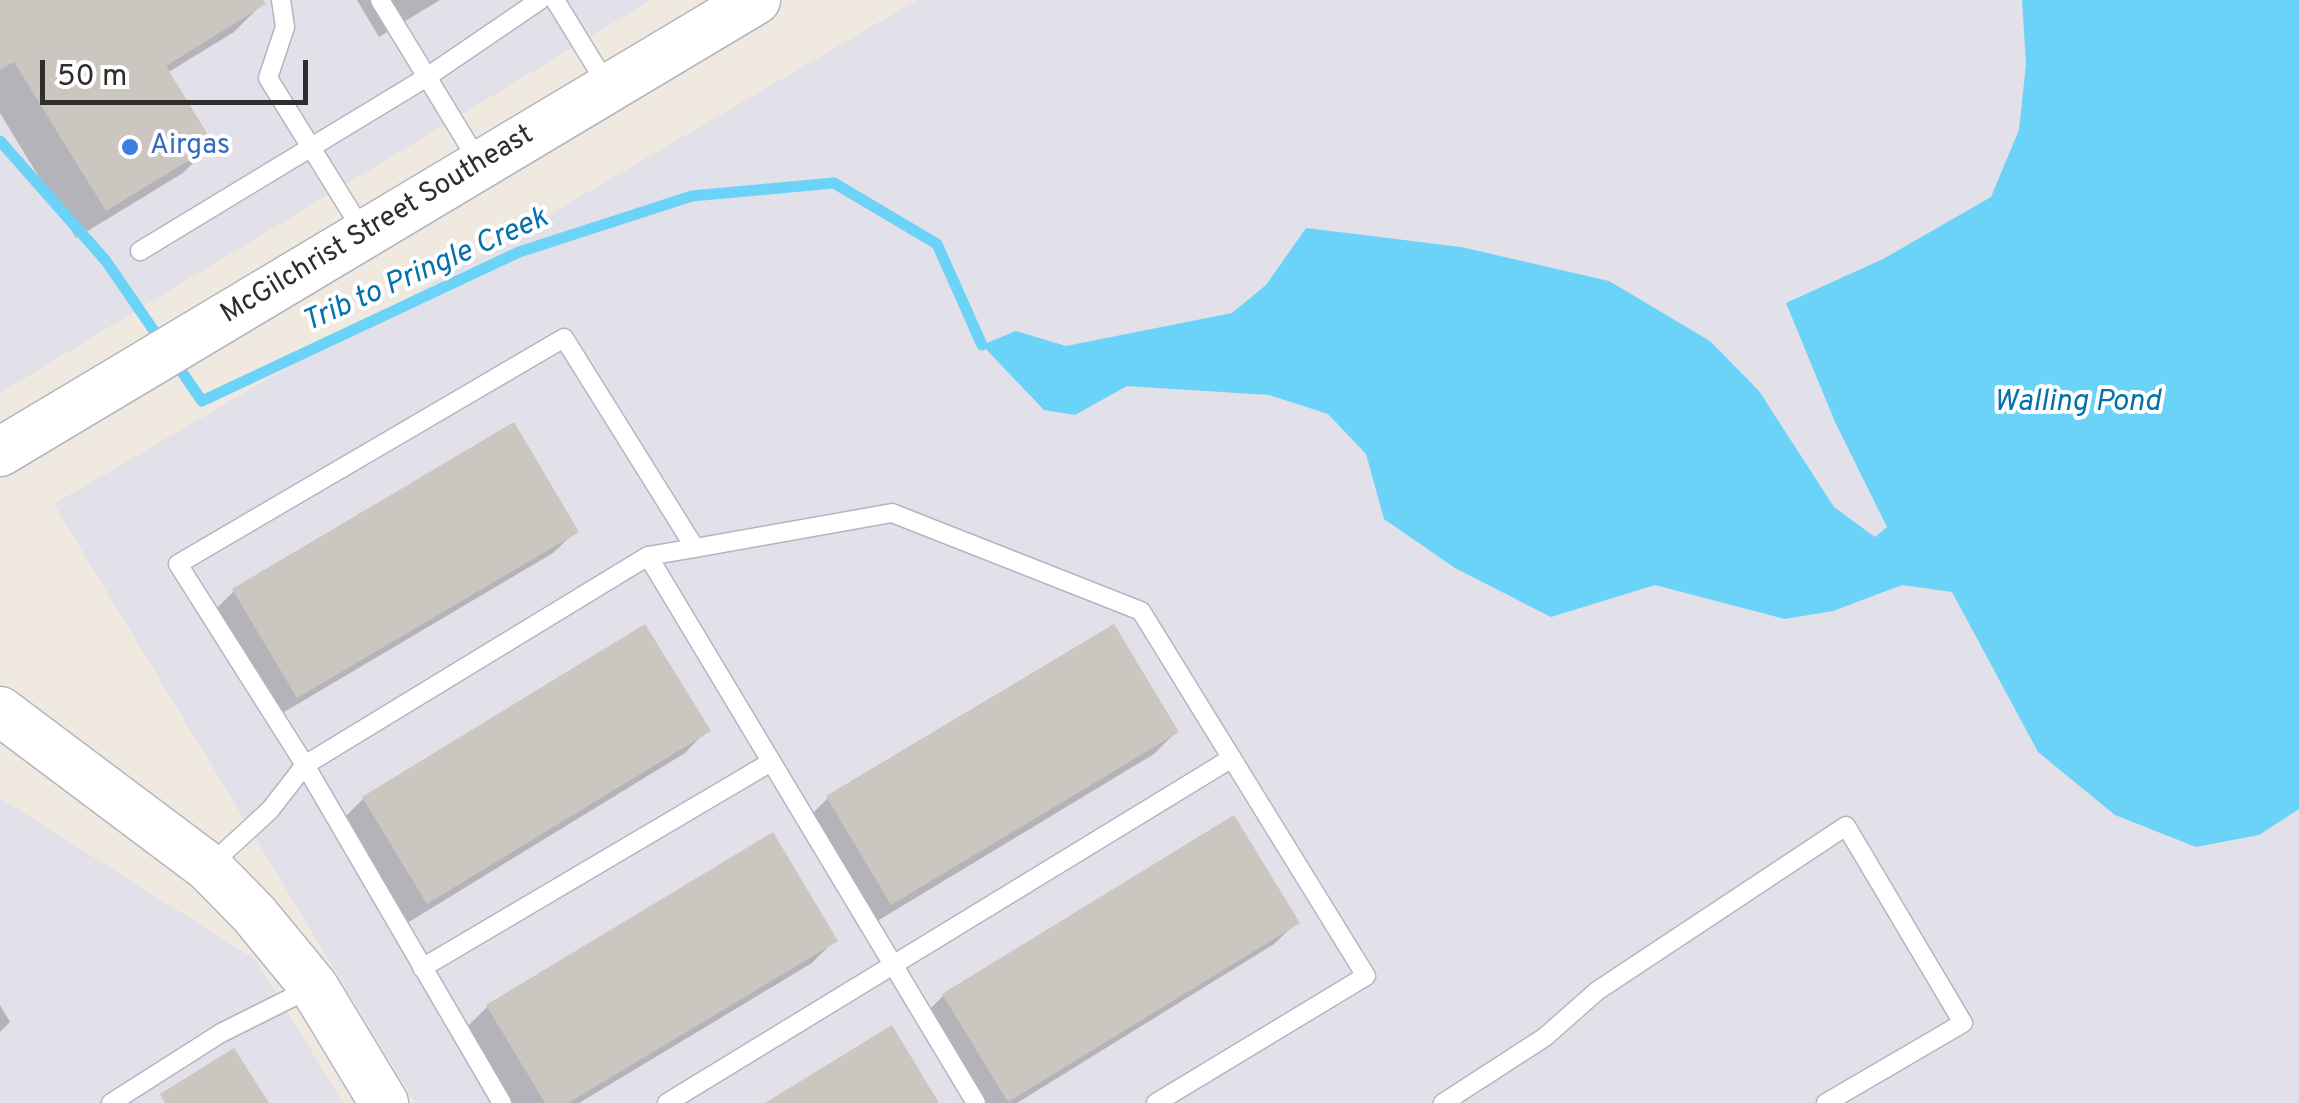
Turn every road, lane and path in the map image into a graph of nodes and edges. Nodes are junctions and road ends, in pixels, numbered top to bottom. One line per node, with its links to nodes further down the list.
1 (281, 0): 8 (lane)
2 (380, 0): 6 (lane)
3 (540, 0): 6 (lane)
4 (555, 0): 7 (lane)
5 (756, 0): 7 (street, McGilchrist Street Southeast)
6 (428, 77): 8 (lane); 9 (lane)
7 (609, 88): 9 (street, McGilchrist Street Southeast)
8 (311, 148): 10 (lane); 11 (lane)
9 (480, 164): 10 (street, McGilchrist Street Southeast)
10 (364, 234): 12 (street, McGilchrist Street Southeast)
11 (140, 251)
12 (0, 452)
13 (694, 548): 14 (lane); 16 (lane); 18 (lane)
14 (648, 556): 17 (lane); 18 (lane)
15 (0, 711): 19 (street)
16 (1232, 758): 20 (lane); 28 (lane)
17 (771, 762): 20 (lane); 21 (lane)
18 (305, 765): 19 (lane); 21 (lane)
19 (208, 868): 22 (street)
20 (892, 964): 26 (lane); 27 (lane)
21 (422, 968): 25 (lane)
22 (314, 986): 23 (lane); 24 (street)
23 (111, 1103)
24 (384, 1103)
25 (502, 1103)
26 (666, 1103)
27 (976, 1103)
28 (1156, 1103)
29 (1443, 1103): 30 (lane)
30 (1826, 1103)

